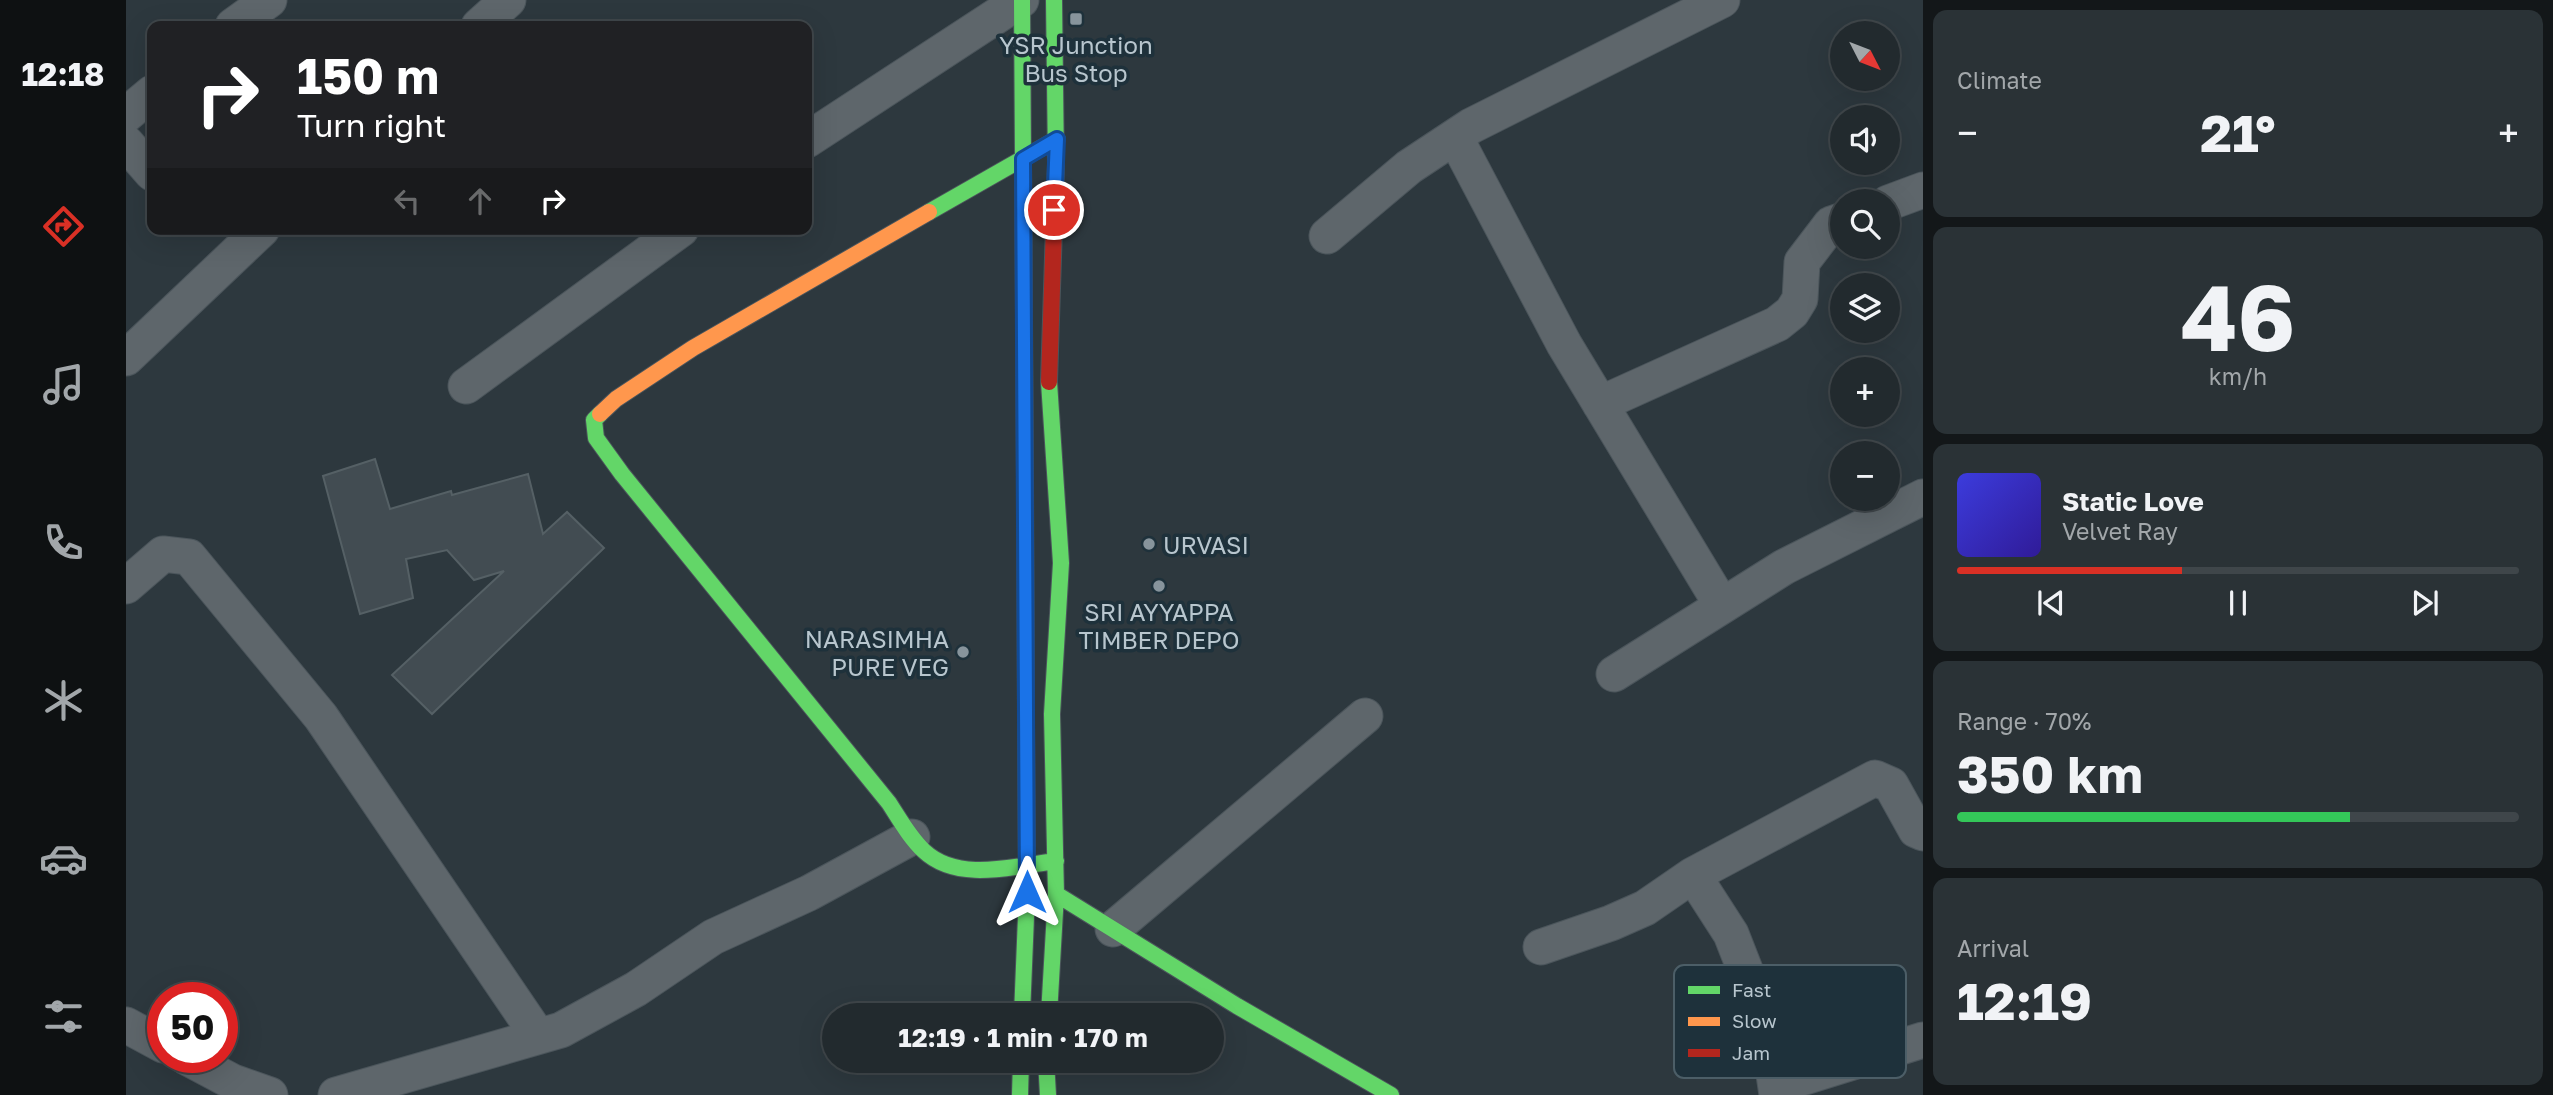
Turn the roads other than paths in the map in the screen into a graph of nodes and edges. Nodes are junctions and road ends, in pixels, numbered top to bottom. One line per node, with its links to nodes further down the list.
1 (269, 0): 6 (street)
2 (508, 0): 7 (street)
3 (1021, 0): 10 (street); 14 (main road)
4 (1054, 0): 12 (main road)
5 (1721, 0): 11 (street)
6 (240, 21)
7 (485, 21)
8 (147, 97): 9 (street)
9 (126, 115)
10 (812, 137)
11 (1455, 137): 21 (street); 24 (street)
12 (1057, 139): 14 (main road); 32 (main road)
13 (126, 143): 15 (street)
14 (1023, 159): 31 (main road); 33 (main road)
15 (147, 167)
16 (1923, 190): 17 (street)
17 (1900, 199)
18 (1830, 225): 24 (street)
19 (256, 235): 22 (street)
20 (673, 235): 23 (street)
21 (1327, 236)
22 (126, 358)
23 (466, 386)
24 (1601, 404): 27 (street)
25 (1923, 497): 27 (street)
26 (126, 586): 43 (street)
27 (1721, 604): 28 (street)
28 (1614, 674)
29 (1365, 716): 36 (street)
30 (1923, 832): 34 (street)
31 (912, 836): 33 (main road); 43 (street)
32 (1056, 861): 33 (main road); 35 (main road)
33 (1027, 864): 39 (main road)
34 (1693, 875): 37 (street); 38 (street)
35 (1056, 894): 36 (main road); 40 (main road)
36 (1113, 929): 55 (main road)
37 (1541, 947)
38 (1743, 965)
39 (1023, 1003)
40 (1050, 1003)
41 (126, 1025): 42 (street)
42 (147, 1036)
43 (538, 1036): 52 (street)
44 (1923, 1040): 45 (street)
45 (1906, 1046)
46 (216, 1073): 51 (street)
47 (1021, 1073): 53 (main road)
48 (1047, 1073): 54 (main road)
49 (1814, 1078): 50 (street)
50 (1777, 1091)
51 (270, 1095)
52 (336, 1095)
53 (1020, 1095)
54 (1048, 1095)
55 (1391, 1095)

